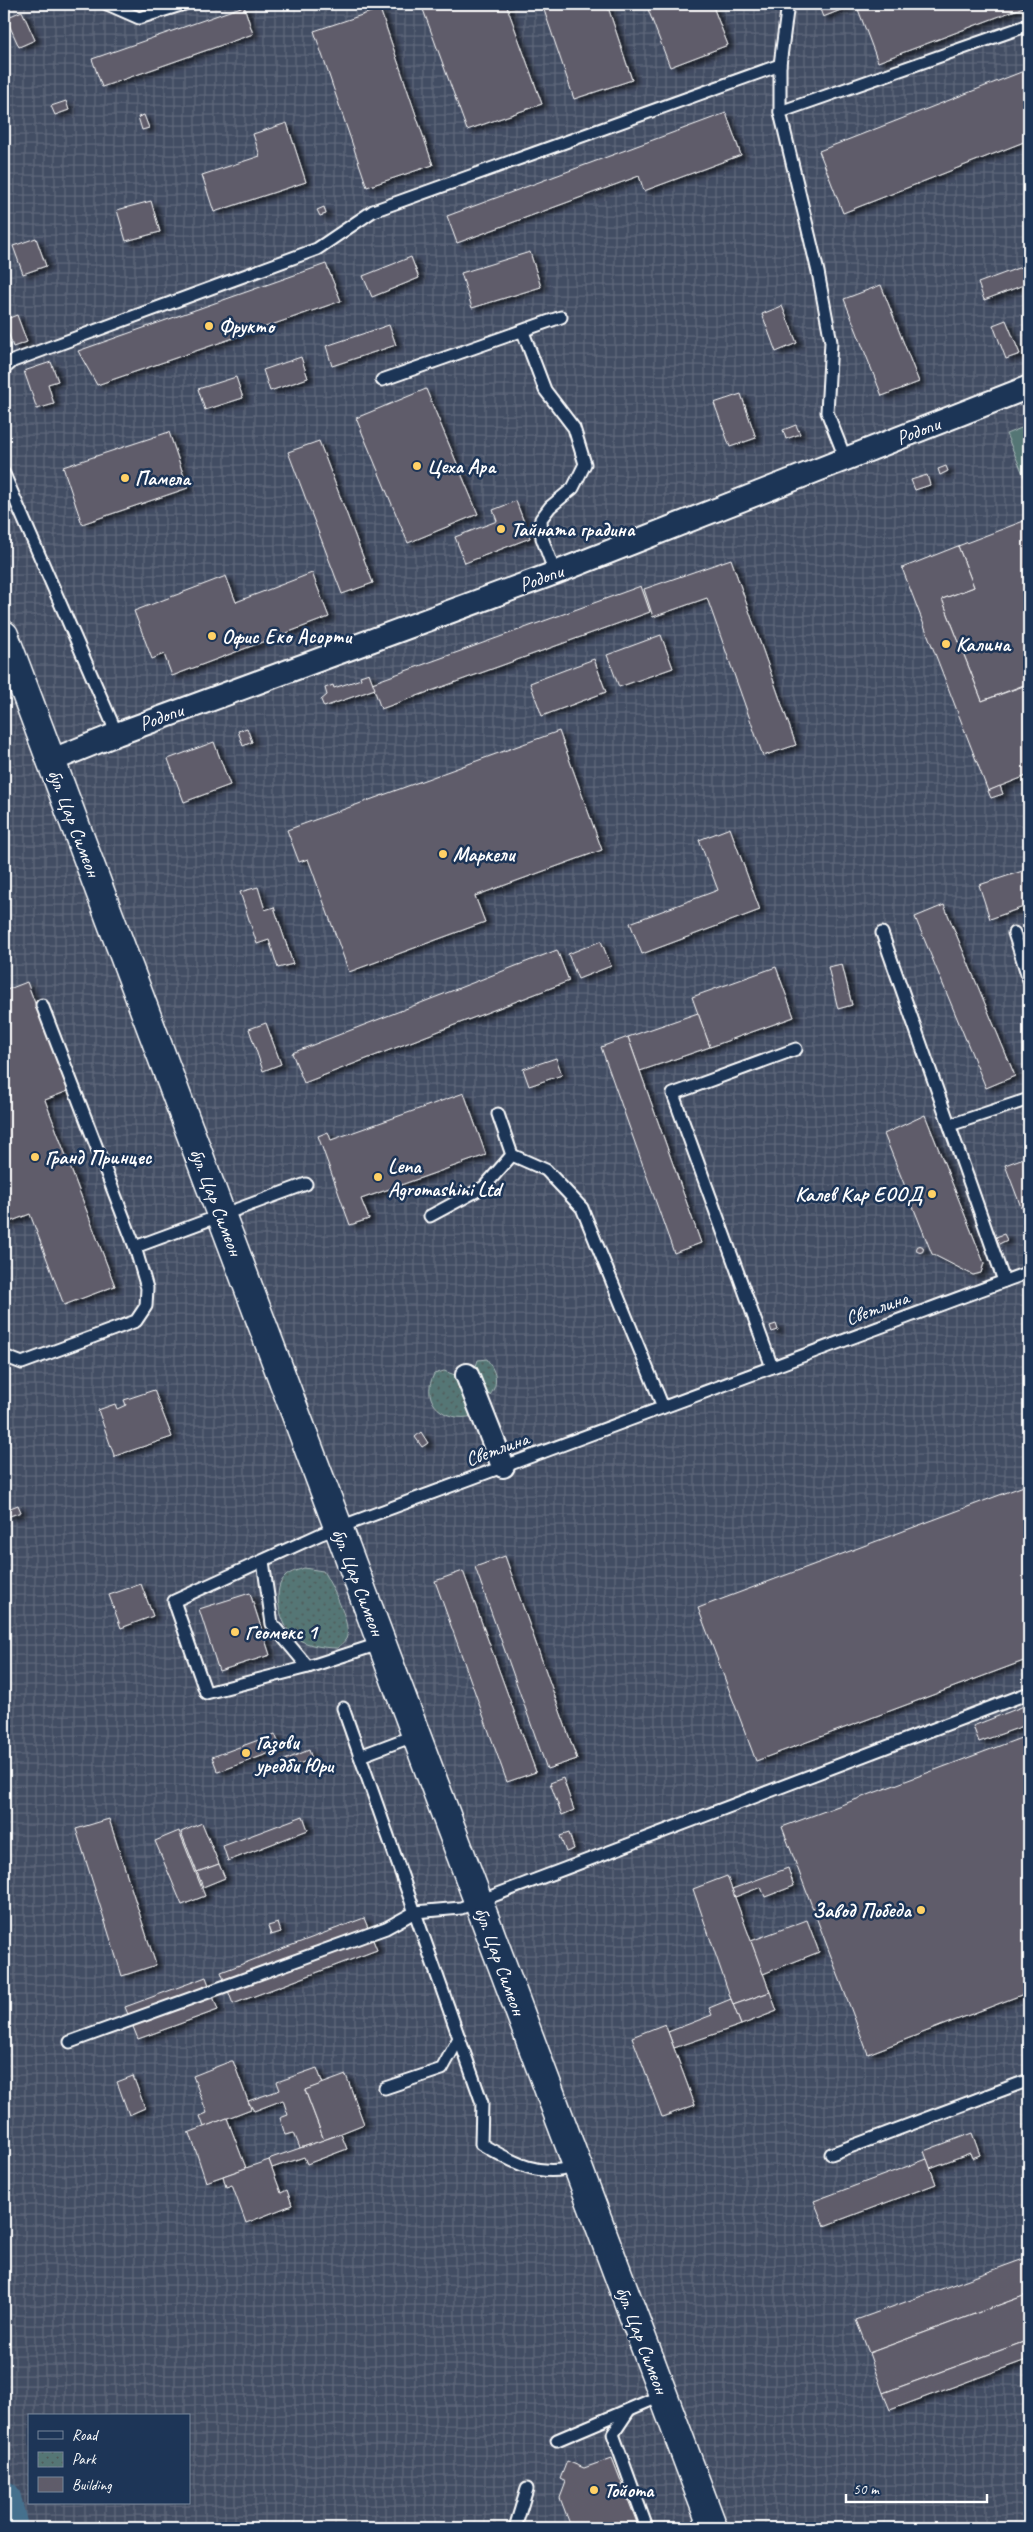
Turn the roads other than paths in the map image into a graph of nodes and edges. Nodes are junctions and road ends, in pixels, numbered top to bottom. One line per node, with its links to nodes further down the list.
1 (108, 4): 2 (lane)
2 (184, 4)
3 (785, 4): 5 (lane)
4 (1029, 25): 6 (lane)
5 (780, 65): 6 (lane); 9 (lane)
6 (780, 112): 12 (lane)
7 (561, 317): 8 (lane)
8 (523, 332): 10 (lane); 14 (lane)
9 (4, 369)
10 (382, 380)
11 (1029, 388): 12 (street, Родопи)
12 (846, 460): 14 (street, Родопи)
13 (4, 474): 16 (lane)
14 (556, 573): 16 (street, Родопи)
15 (4, 635): 17 (main road, бул. Цар Симеон)
16 (117, 734): 17 (street, Родопи)
17 (50, 761): 29 (main road, бул. Цар Симеон)
18 (882, 933): 25 (lane)
19 (1014, 933): 20 (lane)
20 (1029, 980)
21 (42, 1005): 30 (lane)
22 (796, 1049): 34 (lane)
23 (1029, 1099): 25 (lane)
24 (498, 1114): 26 (lane)
25 (950, 1125): 32 (lane)
26 (512, 1155): 28 (lane); 36 (lane)
27 (306, 1184): 29 (lane)
28 (430, 1216)
29 (222, 1217): 30 (lane); 38 (main road, бул. Цар Симеон)
30 (135, 1247): 33 (lane)
31 (1029, 1272): 32 (lane, Светлина)
32 (1004, 1282): 34 (lane, Светлина)
33 (4, 1356)
34 (772, 1367): 36 (lane, Светлина)
35 (467, 1375): 37 (street)
36 (662, 1407): 37 (lane, Светлина)
37 (503, 1466): 38 (lane, Светлина)
38 (338, 1527): 39 (lane, Светлина); 40 (main road, бул. Цар Симеон)
39 (263, 1561): 41 (lane); 41 (lane, Светлина)
40 (382, 1643): 41 (lane); 44 (main road, бул. Цар Симеон)
41 (308, 1667)
42 (1029, 1693): 46 (lane)
43 (343, 1708): 45 (lane)
44 (416, 1735): 45 (lane); 46 (main road, бул. Цар Симеон)
45 (360, 1756): 47 (lane)
46 (478, 1901): 47 (lane); 53 (main road, бул. Цар Симеон)
47 (415, 1912): 48 (lane); 49 (lane)
48 (459, 2038): 51 (lane); 53 (lane)
49 (70, 2042)
50 (1029, 2080): 52 (lane)
51 (384, 2088)
52 (831, 2154)
53 (577, 2166): 54 (main road, бул. Цар Симеон)
54 (663, 2395): 55 (lane); 60 (main road, бул. Цар Симеон)
55 (629, 2410): 56 (lane); 59 (lane)
56 (557, 2440)
57 (527, 2489): 58 (lane)
58 (515, 2528)
59 (647, 2528)
60 (713, 2528)

